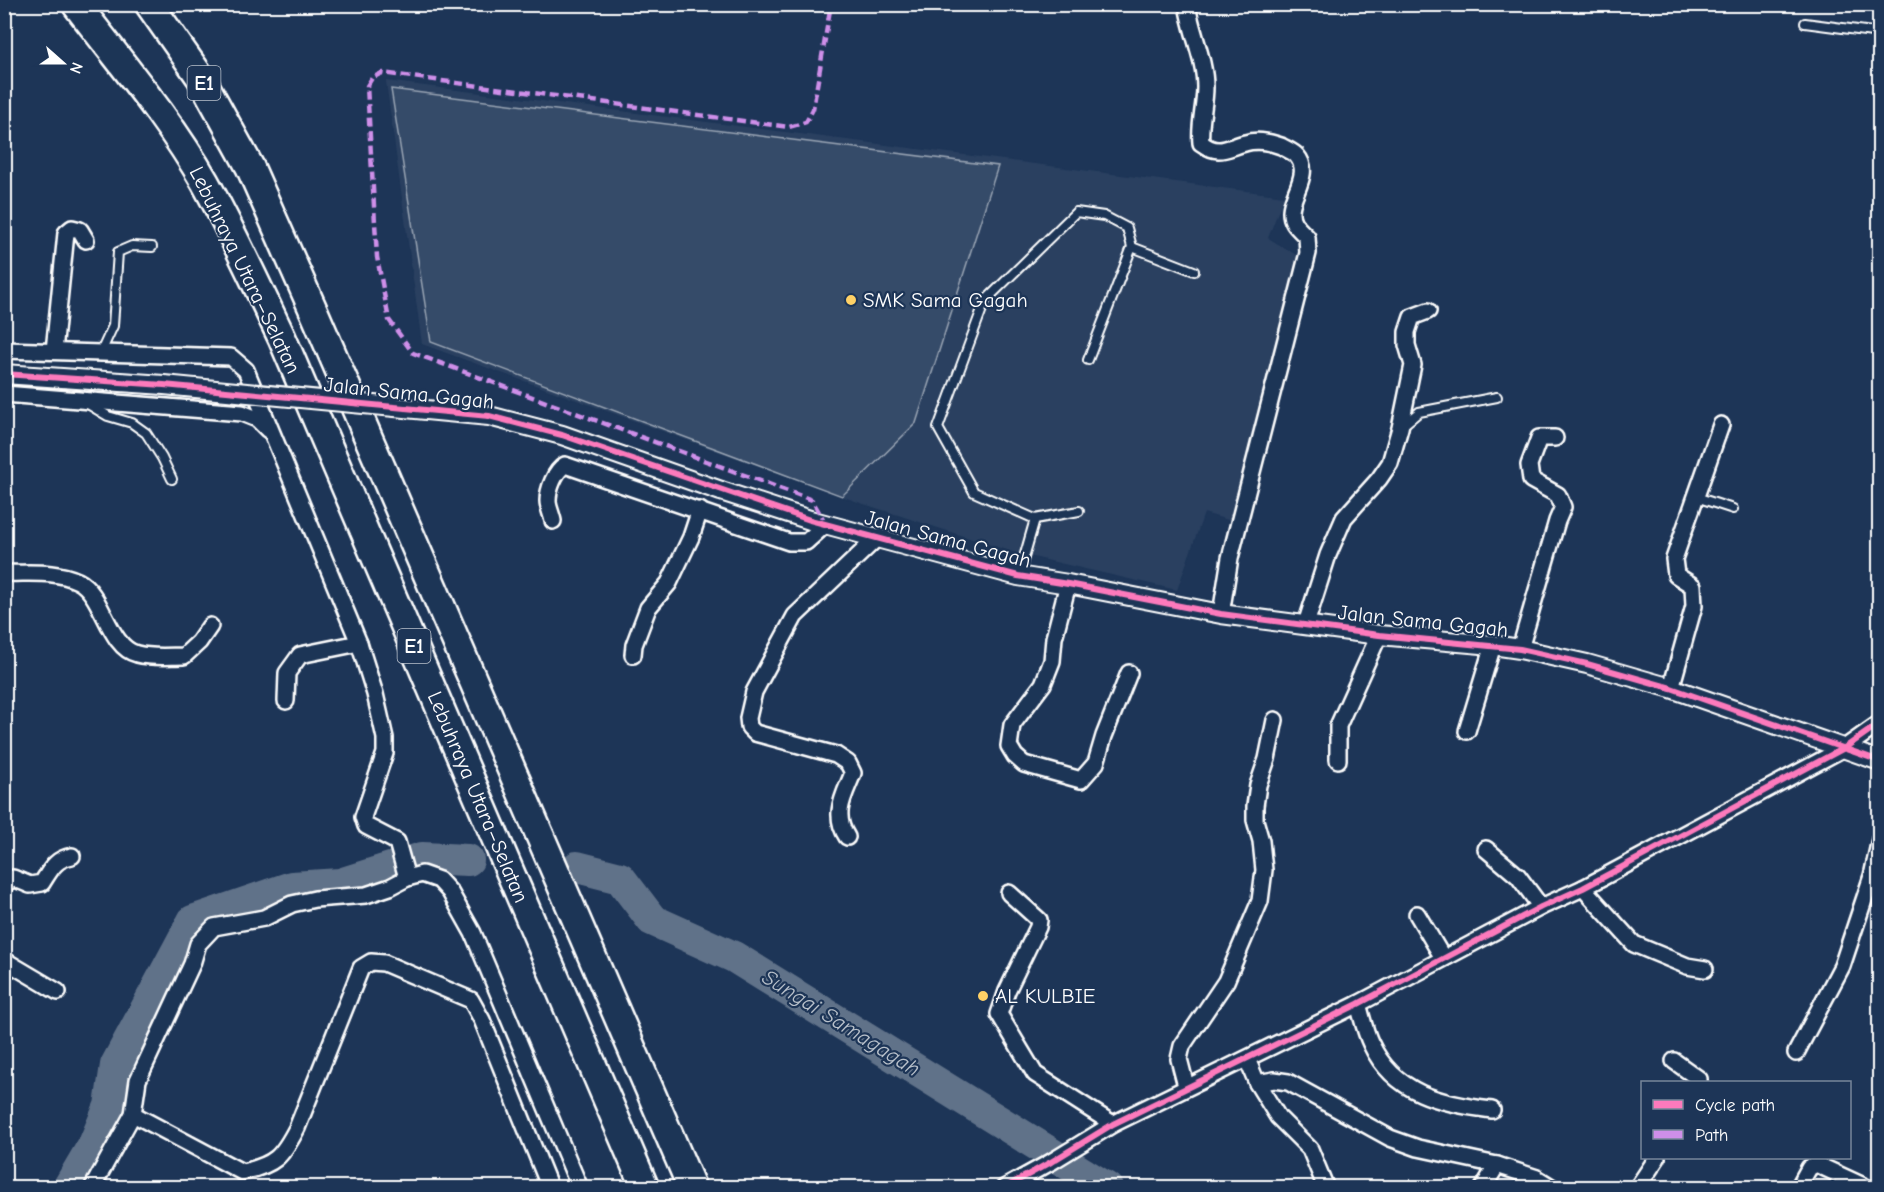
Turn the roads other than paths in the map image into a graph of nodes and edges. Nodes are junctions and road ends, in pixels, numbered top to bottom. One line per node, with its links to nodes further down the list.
1 (76, 4): 81 (highway, Lebuhraya Utara–Selatan / E1)
2 (149, 4): 82 (highway, Lebuhraya Utara–Selatan / E1)
3 (1187, 4): 35 (street)
4 (1805, 23): 5 (lane)
5 (1880, 33)
6 (86, 240): 12 (street)
7 (152, 247): 13 (lane)
8 (1132, 247): 9 (lane); 14 (lane); 28 (lane)
9 (1194, 272)
10 (1428, 311): 20 (street)
11 (4, 350): 12 (street)
12 (54, 351): 13 (street)
13 (101, 352): 21 (street)
14 (1088, 360)
15 (4, 374): 30 (street, Jalan Sama Gagah, bridge)
16 (4, 394): 18 (street)
17 (1497, 397): 20 (lane)
18 (79, 398): 21 (street); 23 (lane)
19 (1721, 425): 24 (street)
20 (1400, 428): 36 (street)
21 (270, 432): 39 (street)
22 (1555, 438): 41 (street)
23 (172, 479)
24 (1696, 497): 25 (lane); 44 (street)
25 (1734, 509)
26 (700, 510): 29 (street); 30 (street); 42 (street)
27 (1079, 511): 28 (lane)
28 (1035, 519): 33 (lane)
29 (553, 521)
30 (826, 524): 31 (street, Jalan Sama Gagah)
31 (878, 537): 33 (street, Jalan Sama Gagah); 52 (street)
32 (4, 573): 37 (street)
33 (1018, 576): 34 (street, Jalan Sama Gagah)
34 (1068, 584): 35 (street, Jalan Sama Gagah); 43 (street)
35 (1221, 614): 36 (street, Jalan Sama Gagah)
36 (1306, 624): 38 (street, Jalan Sama Gagah)
37 (210, 626)
38 (1379, 635): 40 (street, Jalan Sama Gagah); 50 (street)
39 (359, 643): 45 (street); 56 (street)
40 (1493, 645): 41 (street, Jalan Sama Gagah); 48 (street)
41 (1520, 649): 44 (street, Jalan Sama Gagah)
42 (633, 654)
43 (1129, 673)
44 (1671, 688): 49 (street, Jalan Sama Gagah)
45 (286, 701)
46 (1275, 720): 72 (street)
47 (1880, 723): 49 (street)
48 (1467, 731)
49 (1846, 747): 51 (street, Jalan Sama Gagah); 58 (street)
50 (1338, 760)
51 (1880, 761)
52 (847, 837)
53 (1880, 839): 67 (street)
54 (1486, 849): 60 (street)
55 (72, 856): 57 (street)
56 (407, 875): 74 (street); 80 (street)
57 (4, 885)
58 (1583, 888): 60 (street); 64 (street)
59 (1009, 893): 75 (street)
60 (1541, 907): 62 (street)
61 (1417, 914): 62 (street)
62 (1443, 958): 66 (street)
63 (4, 960): 65 (street)
64 (1705, 969)
65 (58, 992)
66 (1358, 1004): 68 (street); 73 (street)
67 (1796, 1053)
68 (1247, 1059): 71 (street); 72 (street)
69 (1674, 1061): 70 (street)
70 (1699, 1081)
71 (1257, 1083): 77 (street); 84 (street)
72 (1186, 1086): 75 (street)
73 (1492, 1110)
74 (133, 1114): 78 (street); 79 (street)
75 (1113, 1124): 83 (street)
76 (1656, 1159): 87 (street)
77 (1497, 1165): 85 (street); 86 (street)
78 (92, 1188)
79 (550, 1188)
80 (580, 1188)
81 (645, 1188)
82 (692, 1188)
83 (1004, 1188)
84 (1326, 1188)
85 (1483, 1188)
86 (1553, 1188)
87 (1637, 1188)
88 (1798, 1188): 89 (street)
89 (1868, 1188)

